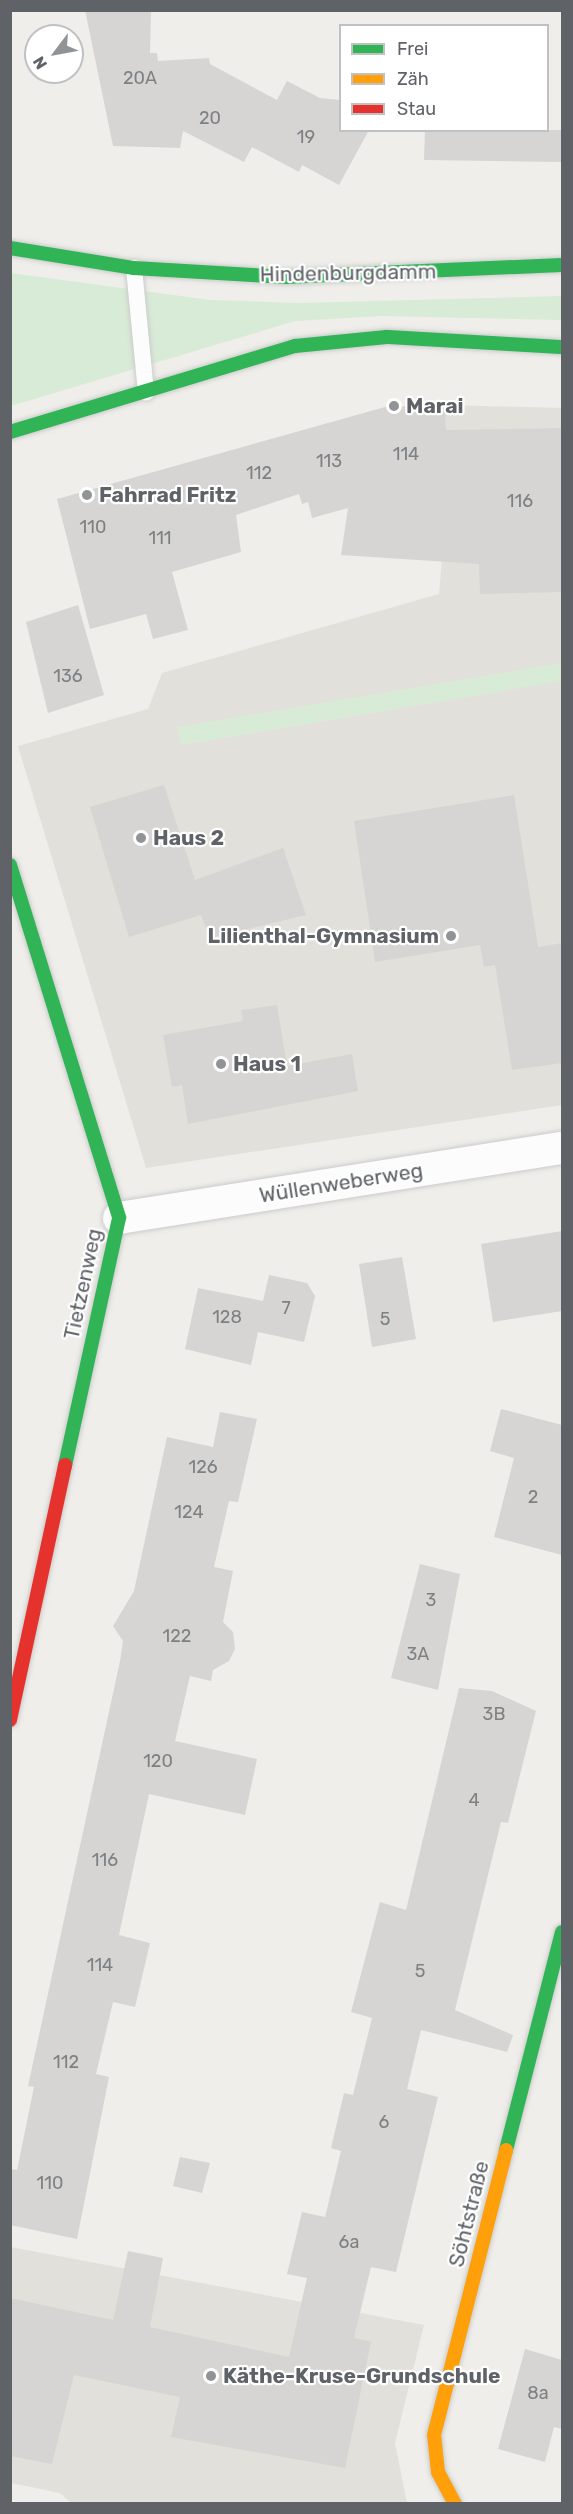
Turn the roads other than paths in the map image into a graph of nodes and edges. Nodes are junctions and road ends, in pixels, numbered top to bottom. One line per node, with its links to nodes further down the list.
1 (10, 248): 3 (street, Hindenburgdamm)
2 (562, 265): 3 (street, Hindenburgdamm)
3 (134, 268): 5 (lane)
4 (562, 347): 5 (street)
5 (147, 392): 6 (street)
6 (10, 432)
7 (10, 865): 9 (street, Tietzenweg)
8 (562, 1148): 9 (street, Wüllenweberweg)
9 (119, 1218): 10 (street, Tietzenweg)
10 (11, 1712)
11 (562, 1932): 12 (street, Söhtstraße)
12 (455, 2504)

